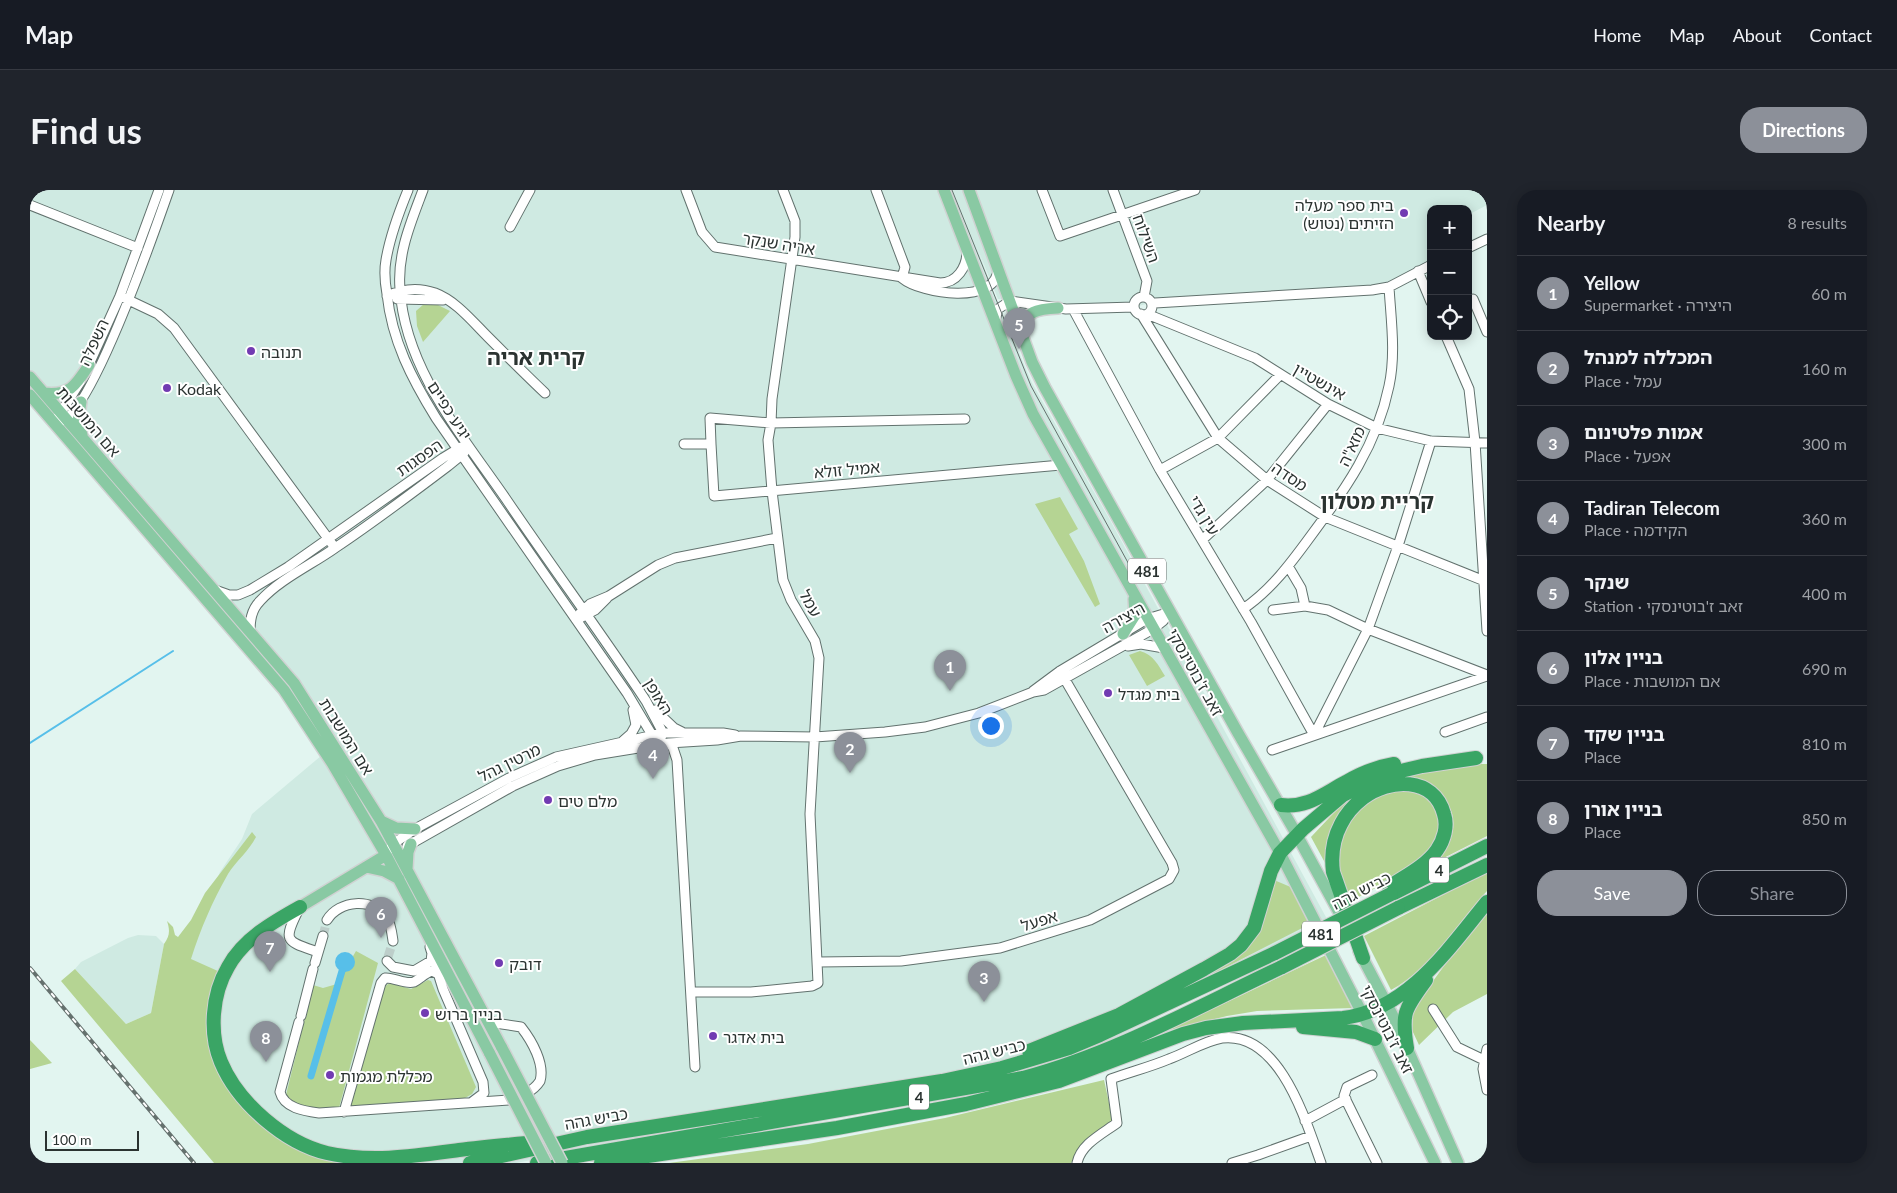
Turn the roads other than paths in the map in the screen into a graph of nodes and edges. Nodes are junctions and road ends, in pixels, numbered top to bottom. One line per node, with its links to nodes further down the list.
1 (159, 190): 19 (street, השפלה)
2 (169, 190): 34 (street, השפלה)
3 (408, 190): 31 (street, יגיע כפיים)
4 (423, 190): 28 (street, יגיע כפיים)
5 (530, 190): 16 (street)
6 (686, 190): 21 (street, אריה שנקר)
7 (783, 190): 21 (street, עמל)
8 (876, 190): 25 (street)
9 (944, 190): 20 (main road, זאב ז'בוטינסקי / 481)
10 (969, 190): 23 (main road, זאב ז'בוטינסקי / 481)
11 (1042, 190): 15 (street)
12 (1113, 190): 15 (street, השילוח)
13 (1195, 190): 15 (street)
14 (30, 205): 19 (street)
15 (1122, 214): 32 (street, השילוח)
16 (510, 228)
17 (1487, 239): 18 (street)
18 (1472, 246)
19 (138, 248): 30 (street, השפלה)
20 (967, 249): 25 (street, אריה שנקר); 26 (main road, זאב ז'בוטינסקי / 481)
21 (790, 260): 25 (street, אריה שנקר); 56 (street, עמל)
22 (1427, 267): 24 (street)
23 (998, 268): 26 (street); 37 (main road, זאב ז'בוטינסקי / 481)
24 (1418, 271): 27 (street); 29 (street)
25 (902, 278): 26 (street, אריה שנקר)
26 (982, 288): 42 (main road, זאב ז'בוטינסקי / 481)
27 (1389, 288): 38 (street); 57 (street, מזא"ה)
28 (400, 290): 31 (street); 35 (street, יגיע כפיים); 36 (street)
29 (1428, 295)
30 (120, 296): 34 (street); 46 (street, השפלה)
31 (387, 296): 35 (street); 58 (street, יגיע כפיים)
32 (1144, 297): 41 (street); 41 (street)
33 (1473, 298): 43 (street)
34 (129, 300): 52 (street, השפלה); 77 (street)
35 (401, 300): 36 (street); 66 (street, יגיע כפיים)
36 (451, 302): 50 (street)
37 (1010, 302): 39 (street, אינשטיין); 42 (street); 44 (main road, זאב ז'בוטינסקי / 481)
38 (1155, 303)
39 (1058, 308): 40 (street, אינשטיין); 44 (main road)
40 (1073, 309): 41 (street, אינשטיין); 72 (street, עין גדי)
41 (1140, 312): 47 (street, אינשטיין); 59 (street, מסדה)
42 (995, 321): 69 (main road, זאב ז'בוטינסקי / 481)
43 (1487, 332)
44 (1022, 335): 91 (main road, זאב ז'בוטינסקי / 481)
45 (1448, 340): 62 (street)
46 (89, 365): 49 (main road); 54 (street, השפלה)
47 (1280, 375): 53 (street, אינשטיין); 59 (street)
48 (30, 377): 49 (main road, אם המושבות)
49 (44, 393): 54 (main road, אם המושבות)
50 (545, 394)
51 (30, 395): 54 (main road, אם המושבות)
52 (81, 402): 54 (street, השפלה); 60 (main road)
53 (1328, 404): 57 (street, אינשטיין); 73 (street)
54 (60, 419): 60 (main road, אם המושבות); 126 (main road, אם המושבות)
55 (965, 419): 56 (street)
56 (771, 423): 65 (street); 74 (street, עמל)
57 (1377, 428): 61 (street, אינשטיין); 75 (street, מזא"ה)
58 (447, 434): 67 (street, יגיע כפיים); 68 (street)
59 (1218, 438): 72 (street); 73 (street, מסדה)
60 (83, 440): 84 (main road, אם המושבות)
61 (1431, 441): 62 (street, אינשטיין); 79 (street)
62 (1475, 442): 63 (street, אינשטיין); 82 (street)
63 (1487, 443)
64 (684, 444): 65 (street)
65 (711, 444): 74 (street, אמיל זולא)
66 (468, 445): 67 (street, הפסגות); 90 (street, יגיע כפיים)
67 (460, 452): 68 (street, הפסגות); 70 (street, הפסגות); 71 (street, יגיע כפיים)
68 (443, 458): 77 (street, הפסגות)
69 (1061, 465): 74 (street, אמיל זולא); 83 (main road, זאב ז'בוטינסקי / 481)
70 (448, 466): 71 (street); 80 (street, הפסגות)
71 (471, 470): 92 (street, יגיע כפיים)
72 (1160, 470): 78 (street, עין גדי)
73 (1267, 480): 75 (street, מסדה); 78 (street)
74 (772, 491): 76 (street, עמל)
75 (1325, 517): 79 (street, מסדה); 81 (street, מזא"ה)
76 (777, 538): 85 (street); 114 (street, עמל)
77 (330, 539): 80 (street); 84 (street, הפסגות)
78 (1202, 540): 88 (street, עין גדי)
79 (1398, 546): 82 (street, מסדה); 94 (street)
80 (335, 548): 97 (street, הפסגות)
81 (1288, 566): 87 (street); 88 (street, מזא"ה)
82 (1486, 582): 96 (street)
83 (1130, 586): 93 (main road, זאב ז'בוטינסקי / 481); 98 (main road)
84 (212, 588): 97 (main road, אם המושבות)
85 (609, 596): 86 (street); 90 (street)
86 (599, 606): 90 (street); 95 (street)
87 (1305, 606): 89 (street); 94 (street)
88 (1243, 609): 111 (street, עין גדי)
89 (1273, 610)
90 (585, 612): 92 (street); 95 (street, האופן)
91 (1170, 612): 93 (street, היצירה); 120 (main road, זאב ז'בוטינסקי / 481)
92 (574, 620): 105 (street, האופן)
93 (1150, 624): 98 (street, היצירה); 99 (street, היצירה); 100 (main road, זאב ז'בוטינסקי / 481)
94 (1368, 628): 102 (street); 111 (street)
95 (597, 630): 106 (street, האופן)
96 (1487, 631)
97 (250, 633): 121 (main road, אם המושבות)
98 (1123, 634): 101 (street, היצירה)
99 (1120, 648): 100 (street); 103 (street, היצירה)
100 (1164, 648): 127 (main road, זאב ז'בוטינסקי / 481)
101 (1060, 671): 103 (street, אפעל); 104 (street, היצירה)
102 (1487, 675): 111 (street)
103 (1065, 679): 104 (street, היצירה); 142 (street, אפעל)
104 (1032, 692): 114 (street, היצירה)
105 (627, 693): 112 (street, האופן); 115 (street)
106 (646, 701): 108 (street); 110 (street, האופן)
107 (1487, 717): 109 (street)
108 (685, 732): 110 (street, היצירה); 113 (street, היצירה)
109 (1445, 732)
110 (663, 733): 112 (street, מרטין גהל); 117 (street, האופן)
111 (1314, 734): 118 (street)
112 (652, 735): 115 (street, מרטין גהל); 117 (street, האופן)
113 (741, 736): 114 (street, היצירה); 116 (street, היצירה)
114 (814, 737): 142 (street, עמל)
115 (621, 742): 122 (street, מרטין גהל)
116 (669, 743): 117 (street, היצירה); 145 (street)
117 (658, 744): 124 (street, מרטין גהל)
118 (1272, 750)
119 (1481, 758): 120 (highway); 123 (highway)
120 (1281, 806): 123 (main road, זאב ז'בוטינסקי / 481)
121 (381, 821): 122 (main road); 126 (main road, אם המושבות)
122 (415, 830): 126 (street, מרטין גהל)
123 (1297, 835): 127 (highway); 141 (main road, זאב ז'בוטינסקי / 481)
124 (411, 844): 126 (street, מרטין גהל); 130 (main road)
125 (1487, 846): 131 (highway, כביש גהה / 4)
126 (392, 850): 129 (main road, מרטין גהל); 130 (main road, אם המושבות)
127 (1280, 853): 148 (main road, זאב ז'בוטינסקי / 481); 160 (highway)
128 (1487, 864): 172 (highway, כביש גהה / 4, bridge)
129 (366, 867): 130 (main road); 133 (main road, מרטין גהל)
130 (403, 875): 135 (main road, אם המושבות); 149 (main road, אם המושבות)
131 (1390, 890): 141 (highway); 160 (highway, כביש גהה / 4, bridge)
132 (1487, 902): 140 (highway)
133 (300, 907): 138 (street); 168 (highway)
134 (327, 920): 137 (street)
135 (422, 923): 139 (street); 173 (main road, אם המושבות, bridge)
136 (323, 936): 138 (street)
137 (393, 941)
138 (318, 952): 165 (street)
139 (432, 953): 143 (street); 144 (street)
140 (1445, 954): 146 (highway); 154 (highway)
141 (1363, 958): 146 (main road, זאב ז'בוטינסקי / 481)
142 (818, 962): 145 (street)
143 (438, 974): 144 (street); 159 (street)
144 (380, 983): 165 (street)
145 (691, 992): 157 (street)
146 (1386, 1003): 148 (highway); 154 (main road, זאב ז'בוטינסקי / 481)
147 (1434, 1009): 156 (street)
148 (1363, 1014): 150 (highway); 152 (main road, זאב ז'בוטינסקי / 481)
149 (486, 1018): 151 (street); 153 (main road, אם המושבות)
150 (1258, 1022): 152 (highway); 169 (highway)
151 (509, 1025): 153 (street); 163 (street)
152 (1375, 1039): 181 (main road, זאב ז'בוטינסקי / 481)
153 (501, 1046): 174 (main road, אם המושבות, bridge)
154 (1407, 1048): 182 (main road, זאב ז'בוטינסקי / 481)
155 (1487, 1049): 156 (street)
156 (1484, 1060): 161 (street)
157 (695, 1066)
158 (1372, 1075): 162 (street)
159 (483, 1082): 163 (street); 164 (street)
160 (934, 1082): 168 (highway, כביש גהה / 4)
161 (1487, 1090)
162 (1346, 1099): 166 (street); 180 (street)
163 (492, 1101): 164 (street)
164 (472, 1102): 165 (street)
165 (344, 1112)
166 (1305, 1121): 167 (street); 177 (street)
167 (1311, 1136): 170 (street); 179 (street)
168 (587, 1137): 171 (highway, כביש גהה / 4)
169 (668, 1153): 175 (highway); 176 (highway)
170 (1260, 1159): 178 (street)
171 (470, 1163)
172 (537, 1163)
173 (546, 1163)
174 (562, 1163)
175 (601, 1163)
176 (645, 1163)
177 (1077, 1163)
178 (1232, 1163)
179 (1321, 1163)
180 (1377, 1163)
181 (1435, 1163)
182 (1458, 1163)

